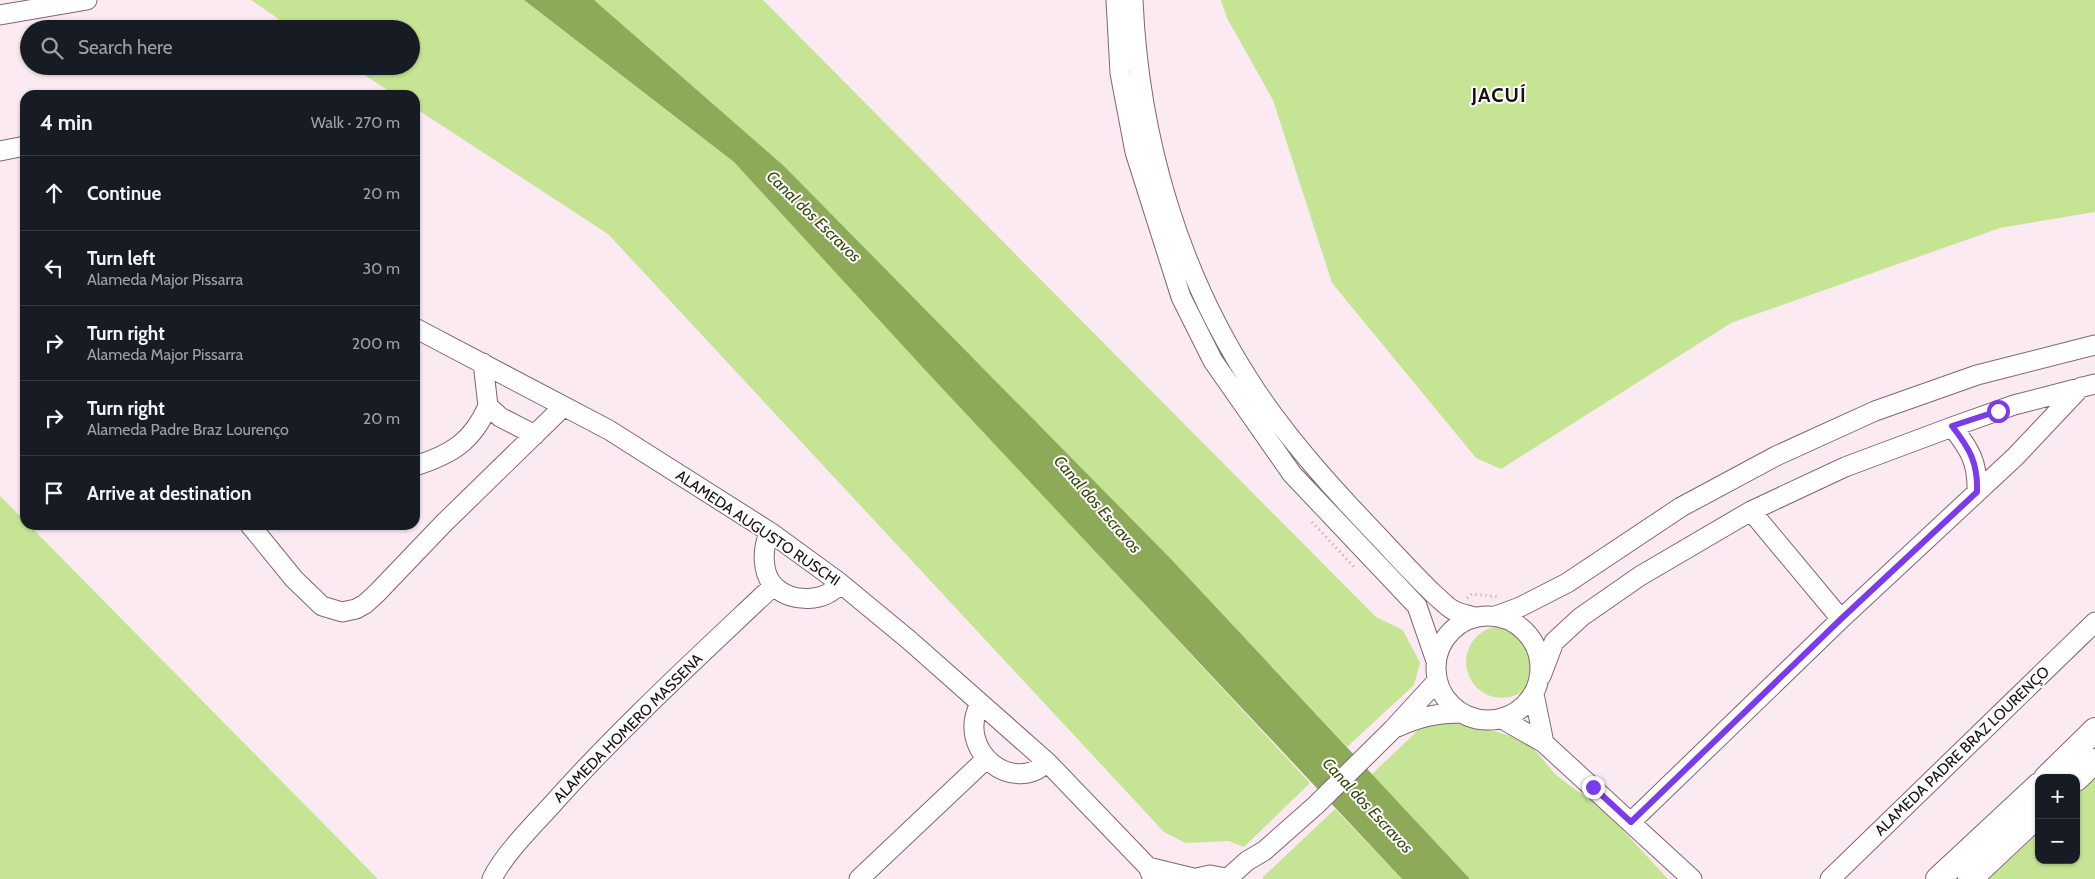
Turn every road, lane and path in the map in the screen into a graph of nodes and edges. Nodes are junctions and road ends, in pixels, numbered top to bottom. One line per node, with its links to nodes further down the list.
1 (0, 0): 5 (street)
2 (87, 0): 5 (street)
3 (1116, 0): 32 (street)
4 (1133, 0): 27 (street)
5 (22, 11): 6 (street)
6 (0, 15)
7 (20, 147): 8 (street)
8 (0, 151)
9 (420, 331): 11 (street, ALAMEDA AUGUSTO RUSCHI)
10 (2095, 345): 28 (street)
11 (483, 363): 13 (street); 14 (street, ALAMEDA AUGUSTO RUSCHI)
12 (2088, 385): 15 (street); 18 (street)
13 (488, 406): 16 (street); 17 (street)
14 (563, 407): 16 (street); 22 (street, ALAMEDA AUGUSTO RUSCHI)
15 (1952, 426): 18 (street); 19 (street)
16 (535, 435): 21 (street)
17 (420, 464)
18 (1977, 492): 30 (street)
19 (1751, 512): 30 (street); 33 (street)
20 (1310, 520): 23 (path)
21 (254, 530)
22 (770, 532): 24 (street, ALAMEDA AUGUSTO RUSCHI); 25 (street)
23 (1357, 569)
24 (840, 583): 25 (street); 36 (street, ALAMEDA AUGUSTO RUSCHI)
25 (773, 586): 53 (street, ALAMEDA HOMERO MASSENA)
26 (1506, 597): 27 (path)
27 (1452, 610): 29 (street)
28 (1496, 616): 29 (street); 33 (street)
29 (1475, 617): 32 (street)
30 (1841, 619): 49 (street)
31 (2095, 622): 58 (street, ALAMEDA PADRE BRAZ LOURENÇO)
32 (1436, 661): 34 (street)
33 (1541, 676): 35 (street)
34 (1437, 681): 37 (street); 39 (street)
35 (1534, 694): 38 (street); 41 (street)
36 (980, 704): 42 (street); 44 (street, ALAMEDA AUGUSTO RUSCHI)
37 (1462, 713): 38 (street); 39 (street)
38 (1502, 719): 41 (street)
39 (1393, 729): 50 (street)
40 (2095, 730): 45 (main road)
41 (1544, 743): 49 (street)
42 (986, 759): 44 (street); 54 (street)
43 (2095, 761): 46 (main road)
44 (1047, 762): 51 (street, ALAMEDA AUGUSTO RUSCHI)
45 (2050, 774)
46 (2080, 775)
47 (2035, 789): 59 (main road)
48 (2035, 818): 60 (main road)
49 (1631, 822): 57 (street)
50 (1264, 851): 52 (street); 56 (street)
51 (1151, 873): 55 (street, ALAMEDA AUGUSTO RUSCHI)
52 (1229, 878): 55 (street, ALAMEDA AUGUSTO RUSCHI)
53 (492, 879)
54 (860, 879)
55 (1192, 879)
56 (1249, 879)
57 (1692, 879)
58 (1830, 879)
59 (1938, 879)
60 (1970, 879)

